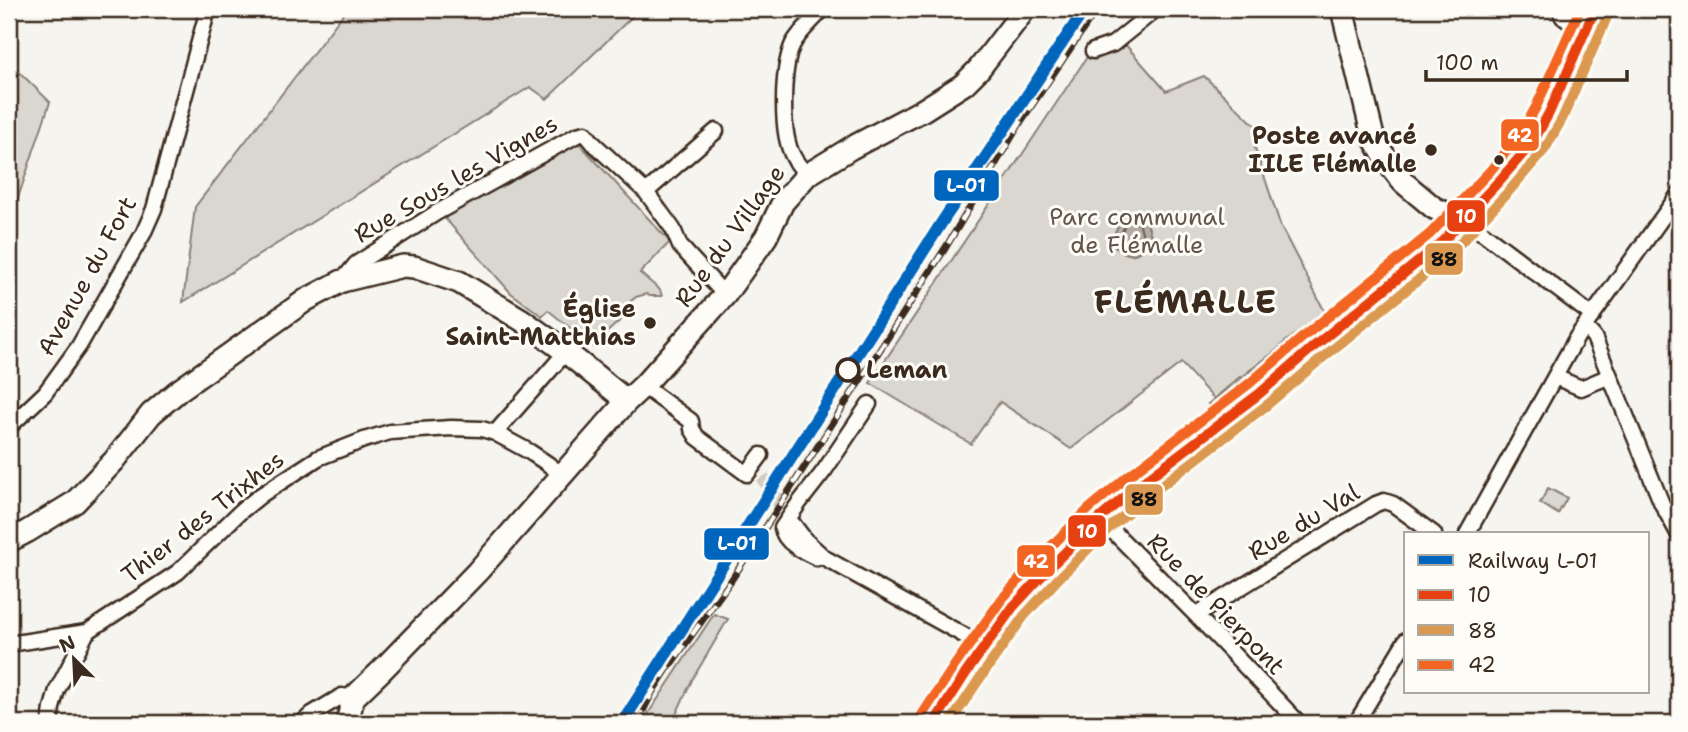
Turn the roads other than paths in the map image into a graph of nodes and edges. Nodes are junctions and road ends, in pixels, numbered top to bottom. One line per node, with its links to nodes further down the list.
1 (208, 9): 27 (street, Avenue du Fort)
2 (823, 9): 11 (street)
3 (1025, 9): 11 (street, Rue du Village)
4 (1156, 9): 9 (street)
5 (1342, 9): 14 (street)
6 (1559, 9): 8 (street)
7 (1595, 9): 8 (street)
8 (1584, 33): 14 (street)
9 (1093, 51)
10 (716, 131): 12 (street)
11 (807, 175): 18 (street, Rue du Village)
12 (646, 192): 15 (street, Rue Sous les Vignes); 18 (street)
13 (1679, 194): 19 (street)
14 (1461, 220): 19 (street); 32 (street)
15 (397, 239): 16 (street); 17 (street, Rue Sous les Vignes)
16 (403, 265): 17 (street); 20 (street)
17 (342, 281): 37 (street)
18 (725, 295): 23 (street, Rue du Village)
19 (1589, 321): 21 (street); 22 (street)
20 (566, 352): 24 (street); 28 (street)
21 (1610, 376): 22 (street); 36 (street)
22 (1555, 377): 35 (street)
23 (643, 386): 24 (street, Rue du Village); 26 (street)
24 (626, 401): 31 (street, Rue du Village)
25 (869, 404): 38 (street)
26 (691, 421): 29 (street); 30 (street)
27 (9, 427)
28 (495, 433): 31 (street, Thier des Trixhes); 40 (street, Thier des Trixhes)
29 (761, 455)
30 (747, 463)
31 (562, 475): 44 (street, Rue du Village)
32 (1100, 518): 39 (street, Rue de Pierpont); 43 (street)
33 (793, 524): 38 (street)
34 (1431, 532): 39 (street, Rue du Val)
35 (1468, 532)
36 (1679, 535)
37 (9, 541)
38 (825, 558): 43 (street)
39 (1196, 615): 49 (street, Rue de Pierpont)
40 (87, 632): 42 (street); 45 (street, Thier des Trixhes)
41 (1404, 643): 50 (street)
42 (9, 644)
43 (985, 647): 48 (street)
44 (353, 698): 46 (street); 47 (street)
45 (50, 723)
46 (302, 723)
47 (347, 723)
48 (934, 723)
49 (1300, 723)
50 (1356, 723)

